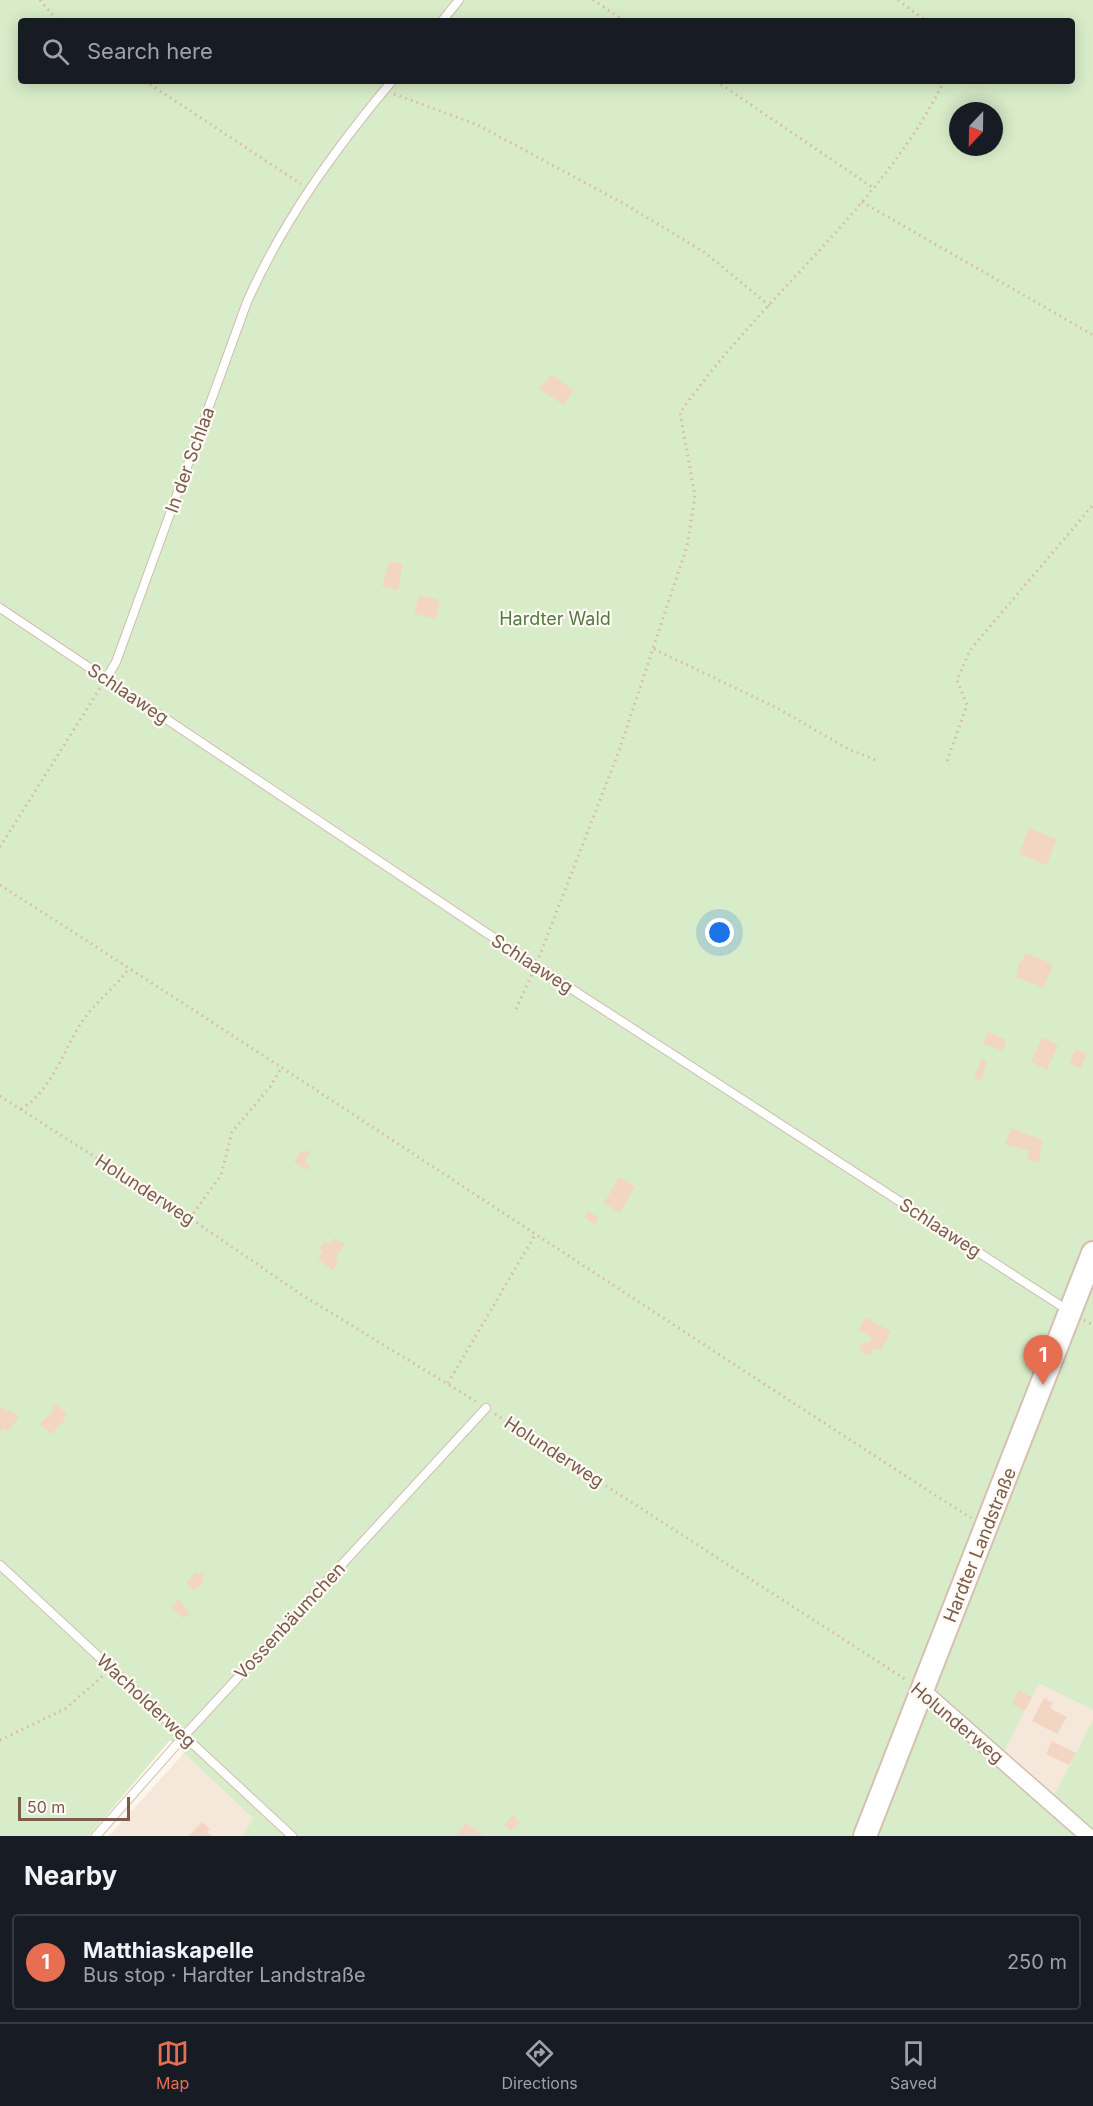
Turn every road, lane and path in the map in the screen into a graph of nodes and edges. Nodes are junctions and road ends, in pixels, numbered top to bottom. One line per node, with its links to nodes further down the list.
1 (40, 0): 5 (path)
2 (459, 0): 6 (lane)
3 (593, 0): 7 (path)
4 (898, 0): 8 (path)
5 (55, 18)
6 (444, 18)
7 (620, 18)
8 (922, 18)
9 (150, 84): 15 (path)
10 (389, 84): 13 (lane, In der Schlaa)
11 (720, 84): 14 (path)
12 (942, 84): 14 (path)
13 (384, 90): 15 (lane, In der Schlaa); 17 (path)
14 (872, 187): 16 (path)
15 (310, 189): 22 (lane, In der Schlaa)
16 (862, 202): 17 (path); 18 (path)
17 (770, 306): 21 (path)
18 (1093, 335)
19 (1093, 505): 24 (path)
20 (0, 608): 22 (lane, Schlaaweg)
21 (654, 649): 23 (path); 27 (path)
22 (106, 679): 25 (path); 27 (lane, Schlaaweg)
23 (875, 760)
24 (947, 761)
25 (0, 847)
26 (0, 885): 28 (path)
27 (536, 966): 29 (path); 36 (lane, Schlaaweg)
28 (129, 968): 30 (path); 32 (path)
29 (516, 1009)
30 (282, 1066): 33 (path); 34 (path)
31 (0, 1096): 32 (path, Holunderweg)
32 (21, 1109): 33 (path, Holunderweg)
33 (190, 1218): 38 (path, Holunderweg)
34 (535, 1235): 38 (path); 40 (path)
35 (1093, 1253): 36 (main road, Hardter Landstraße)
36 (1077, 1316): 37 (path); 40 (main road, Hardter Landstraße)
37 (1093, 1325)
38 (448, 1383): 39 (path, Holunderweg)
39 (486, 1408): 43 (path, Holunderweg); 44 (lane, Vossenbäumchen)
40 (987, 1528): 43 (main road, Hardter Landstraße)
41 (0, 1565): 42 (lane, Wacholderweg)
42 (111, 1668): 44 (lane, Wacholderweg); 45 (path)
43 (922, 1690): 48 (main road, Hardter Landstraße); 49 (street, Holunderweg)
44 (184, 1736): 46 (lane, Vossenbäumchen); 47 (lane, Wacholderweg)
45 (0, 1740)
46 (96, 1836)
47 (292, 1836)
48 (865, 1836)
49 (1088, 1836)

